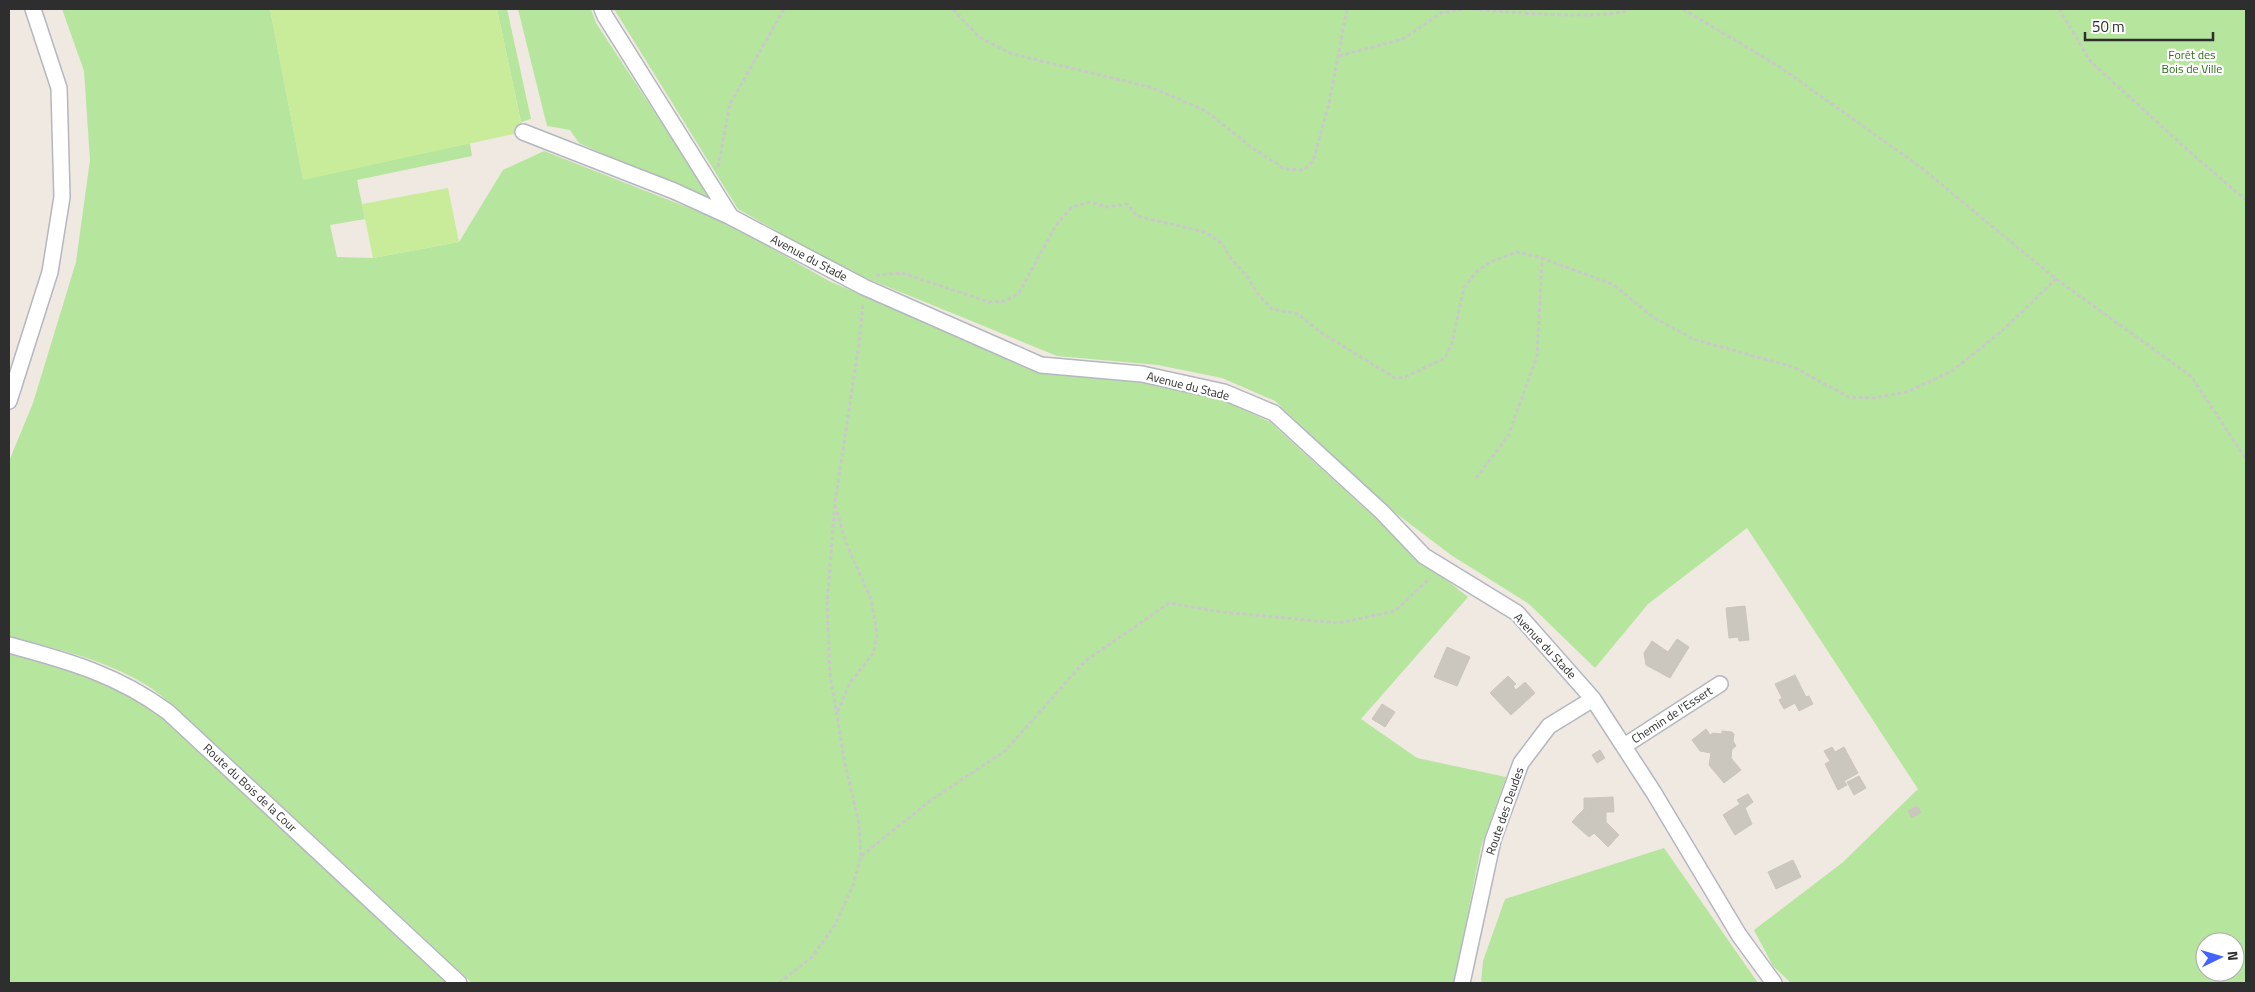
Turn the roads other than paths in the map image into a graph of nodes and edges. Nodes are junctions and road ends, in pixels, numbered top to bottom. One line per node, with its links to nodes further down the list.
1 (33, 9): 5 (street)
2 (602, 9): 4 (street)
3 (523, 132): 4 (street, Avenue du Stade)
4 (730, 217): 8 (street, Avenue du Stade)
5 (9, 401)
6 (9, 645): 10 (street, Route du Bois de la Cour)
7 (1720, 684): 9 (street, Chemin de l'Essert)
8 (1593, 699): 9 (street, Avenue du Stade); 11 (street, Route des Deudes)
9 (1624, 746): 12 (street, Avenue du Stade)
10 (459, 983)
11 (1462, 983)
12 (1774, 983)

